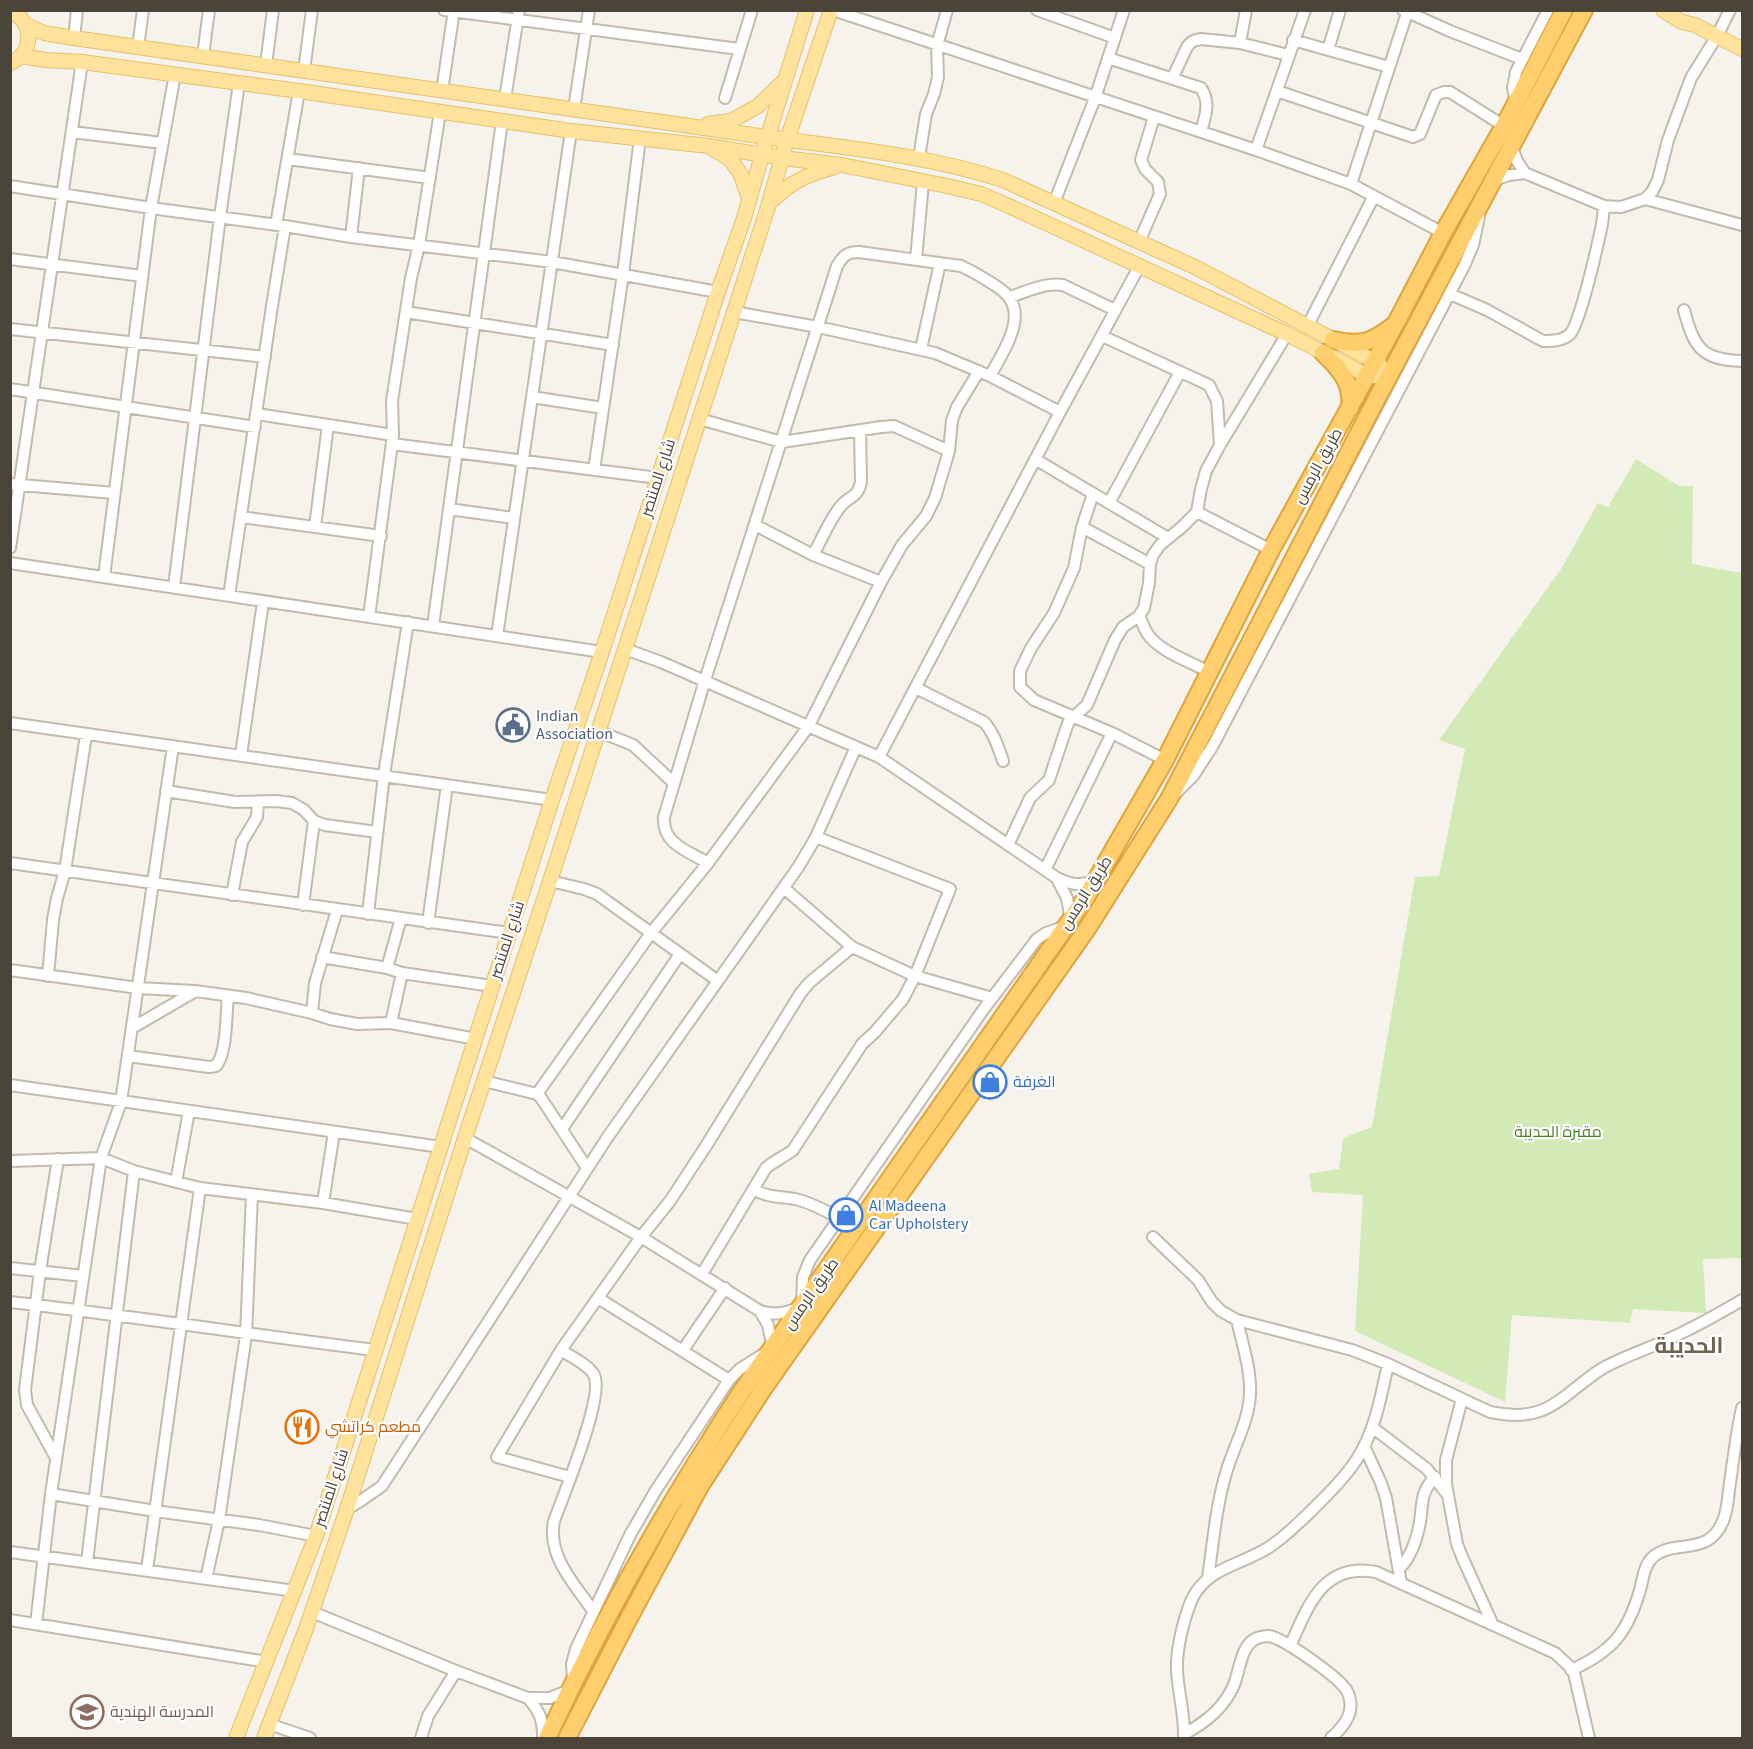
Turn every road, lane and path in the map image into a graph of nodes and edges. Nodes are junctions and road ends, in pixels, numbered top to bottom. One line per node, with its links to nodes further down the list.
1 (77, 10): 29 (street)
2 (143, 10): 34 (street)
3 (209, 10): 39 (street)
4 (273, 10): 44 (street)
5 (312, 10): 46 (street)
6 (589, 10): 27 (street)
7 (752, 10): 36 (street)
8 (807, 10): 49 (main road, شارع المنتصر)
9 (832, 10): 33 (street); 70 (main road, شارع المنتصر)
10 (947, 10): 33 (street)
11 (1037, 10): 30 (street)
12 (1124, 10): 30 (street)
13 (1246, 10): 32 (street)
14 (1305, 10): 31 (street)
15 (1340, 10): 37 (street)
16 (1548, 10): 41 (street)
17 (1564, 10): 57 (highway, طريق الرمس)
18 (1584, 10): 73 (highway, طريق الرمس)
19 (1663, 10): 26 (main road)
20 (1680, 10): 26 (main road)
21 (1731, 10): 28 (street)
22 (451, 11): 24 (street); 52 (street)
23 (1406, 11): 41 (street); 45 (street)
24 (518, 15): 27 (street); 56 (street)
25 (19, 16): 29 (main road); 43 (main road)
26 (1695, 25): 28 (main road)
27 (586, 29): 36 (street); 58 (street)
28 (1717, 36): 35 (main road); 90 (street)
29 (74, 38): 34 (main road)
30 (1115, 38): 40 (street)
31 (1293, 40): 37 (street); 38 (street)
32 (1240, 43): 38 (street); 48 (street)
33 (937, 46): 55 (street); 77 (street)
34 (138, 47): 39 (main road)
35 (1743, 48)
36 (740, 49): 54 (street)
37 (1328, 50): 45 (street)
38 (1288, 55): 53 (street)
39 (203, 56): 44 (main road)
40 (1108, 58): 48 (street); 55 (street)
41 (1522, 59): 57 (street)
42 (82, 62): 43 (main road); 47 (main road); 66 (street)
43 (14, 63)
44 (266, 65): 46 (main road)
45 (1389, 67): 62 (street)
46 (304, 70): 52 (main road)
47 (174, 74): 50 (main road); 71 (street)
48 (1173, 77): 67 (street)
49 (787, 78): 64 (main road); 68 (main road, شارع المنتصر)
50 (239, 83): 51 (main road); 96 (street)
51 (300, 91): 59 (main road); 78 (street)
52 (442, 91): 56 (main road)
53 (1277, 91): 62 (street); 74 (street)
54 (725, 98)
55 (1095, 98): 60 (street); 92 (street)
56 (506, 99): 58 (main road)
57 (1516, 102): 63 (highway, طريق الرمس)
58 (574, 109): 64 (main road)
59 (440, 112): 61 (main road); 82 (street)
60 (1154, 117): 67 (street); 101 (street)
61 (502, 121): 65 (main road); 103 (street)
62 (1371, 123): 63 (street); 85 (street)
63 (1504, 126): 99 (highway, طريق الرمس)
64 (693, 127): 68 (main road)
65 (571, 131): 69 (main road); 106 (street)
66 (72, 132): 71 (street); 87 (street)
67 (1201, 132): 74 (street)
68 (767, 137): 70 (main road); 75 (main road, شارع المنتصر)
69 (640, 138): 72 (main road); 111 (street)
70 (787, 140): 76 (main road, شارع المنتصر); 77 (main road)
71 (162, 143): 94 (street)
72 (709, 146): 75 (main road); 89 (main road)
73 (1512, 147): 81 (street); 83 (highway, طريق الرمس)
74 (1256, 150): 85 (street)
75 (762, 155): 76 (main road); 89 (main road, شارع المنتصر)
76 (782, 158): 79 (main road); 91 (main road, شارع المنتصر)
77 (919, 158): 92 (main road)
78 (288, 159): 80 (street); 97 (street)
79 (842, 165): 84 (main road); 91 (main road)
80 (359, 168): 82 (street); 100 (street)
81 (1525, 173): 83 (street); 93 (street)
82 (430, 178): 102 (street)
83 (1495, 180): 95 (highway, طريق الرمس)
84 (923, 182): 105 (street); 109 (main road)
85 (1351, 184): 88 (street)
86 (10, 186): 87 (street)
87 (63, 193): 94 (street); 108 (street)
88 (1374, 196): 99 (street); 123 (street)
89 (749, 198): 113 (main road, شارع المنتصر)
90 (1645, 199): 93 (street); 98 (street)
91 (769, 203): 119 (main road, شارع المنتصر)
92 (1054, 203): 101 (main road)
93 (1604, 206): 114 (street)
94 (151, 208): 96 (street); 112 (street)
95 (1479, 208): 114 (street); 137 (highway, طريق الرمس)
96 (220, 218): 97 (street); 133 (street)
97 (281, 225): 100 (street); 134 (street)
98 (1743, 225)
99 (1443, 233): 121 (highway, طريق الرمس)
100 (351, 237): 102 (street)
101 (1139, 242): 110 (main road)
102 (419, 245): 103 (street); 118 (street)
103 (485, 252): 106 (street); 120 (street)
104 (10, 259): 108 (street)
105 (916, 260): 107 (street); 122 (street)
106 (552, 262): 111 (street); 126 (street)
107 (940, 263): 115 (street); 132 (street)
108 (52, 265): 112 (street); 125 (street)
109 (1140, 265): 110 (main road); 116 (street); 127 (main road)
110 (1197, 268): 123 (main road)
111 (623, 274): 113 (street); 130 (street)
112 (142, 276): 129 (street)
113 (718, 292): 161 (main road, شارع المنتصر)
114 (1450, 294): 211 (street)
115 (1009, 297): 116 (street); 139 (street)
116 (1115, 310): 128 (street)
117 (1684, 310): 135 (street)
118 (406, 312): 120 (street); 153 (street)
119 (734, 312): 122 (street); 149 (main road, شارع المنتصر)
120 (475, 323): 126 (street); 157 (street)
121 (1396, 323): 131 (highway); 137 (highway, طريق الرمس)
122 (818, 327): 132 (street); 154 (street)
123 (1307, 327): 131 (main road)
124 (10, 329): 125 (street)
125 (42, 332): 129 (street); 141 (street)
126 (541, 333): 130 (street); 142 (street)
127 (1287, 334): 131 (main road); 155 (street)
128 (1102, 336): 138 (street); 146 (street)
129 (134, 342): 133 (street); 143 (street)
130 (613, 345): 144 (street)
131 (1328, 346): 137 (main road); 145 (highway)
132 (921, 349): 136 (street)
133 (203, 350): 134 (street); 148 (street)
134 (265, 357): 147 (street)
135 (1743, 361)
136 (979, 371): 139 (street); 156 (street)
137 (1382, 371): 145 (highway, طريق الرمس); 211 (highway, طريق الرمس)
138 (1180, 372): 155 (street); 165 (street)
139 (990, 376): 146 (street)
140 (10, 389): 141 (street)
141 (33, 393): 143 (street); 162 (street)
142 (532, 397): 144 (street); 159 (street)
143 (125, 407): 148 (street); 163 (street)
144 (603, 408): 160 (street)
145 (1350, 409): 176 (highway, طريق الرمس)
146 (1060, 412): 158 (street)
147 (257, 414): 150 (street); 151 (street)
148 (195, 418): 151 (street); 182 (street)
149 (699, 418): 154 (street); 190 (main road, شارع المنتصر)
150 (328, 425): 153 (street); 171 (street)
151 (255, 427): 168 (street)
152 (860, 430): 154 (street); 156 (street); 177 (street)
153 (392, 439): 157 (street); 173 (street)
154 (782, 442): 170 (street)
155 (1220, 445): 167 (street)
156 (949, 451): 181 (street)
157 (457, 452): 159 (street); 166 (street)
158 (1035, 459): 164 (street); 194 (street)
159 (523, 461): 160 (street); 169 (street)
160 (594, 470): 161 (street)
161 (658, 478): 191 (main road, شارع المنتصر)
162 (16, 485): 163 (street); 175 (street)
163 (114, 493): 180 (street)
164 (1093, 494): 165 (street); 172 (street)
165 (1108, 503): 174 (street)
166 (449, 509): 169 (street); 188 (street)
167 (1197, 512): 174 (street); 176 (street)
168 (241, 517): 171 (street); 183 (street)
169 (514, 518): 189 (street)
170 (755, 525): 177 (street); 193 (street)
171 (315, 527): 173 (street)
172 (1082, 527): 179 (street); 195 (street)
173 (381, 536): 185 (street)
174 (1168, 538): 179 (street)
175 (10, 548)
176 (1271, 550): 192 (highway, طريق الرمس)
177 (813, 555): 181 (street)
178 (10, 562): 180 (street)
179 (1150, 564): 186 (street)
180 (104, 577): 182 (street)
181 (881, 582): 197 (street)
182 (174, 587): 183 (street)
183 (229, 596): 184 (street)
184 (263, 602): 185 (street); 203 (street)
185 (369, 616): 187 (street)
186 (1139, 616): 192 (street); 195 (street)
187 (408, 622): 188 (street); 207 (street)
188 (433, 626): 189 (street)
189 (497, 636): 191 (street)
190 (625, 649): 193 (street); 198 (main road, شارع المنتصر)
191 (602, 652): 212 (main road, شارع المنتصر)
192 (1210, 672): 205 (highway, طريق الرمس)
193 (705, 681): 197 (street); 208 (street)
194 (916, 688): 204 (street); 206 (street)
195 (1075, 717): 199 (street); 217 (street)
196 (10, 723): 200 (street)
197 (808, 727): 202 (street); 219 (street)
198 (598, 731): 208 (street); 223 (main road, شارع المنتصر)
199 (1112, 734): 205 (street); 220 (street)
200 (86, 735): 201 (street); 221 (street)
201 (173, 746): 203 (street); 210 (street)
202 (856, 747): 204 (street); 216 (street)
203 (241, 755): 207 (street)
204 (879, 757): 217 (street)
205 (1165, 760): 224 (highway, طريق الرمس)
206 (1003, 761)
207 (384, 775): 209 (street); 215 (street)
208 (674, 783): 219 (street)
209 (447, 785): 212 (street); 232 (street)
210 (166, 791): 213 (street); 225 (street)
211 (1169, 799): 342 (highway, طريق الرمس)
212 (552, 800): 234 (main road, شارع المنتصر)
213 (258, 801): 214 (street); 227 (street)
214 (314, 820): 215 (street); 228 (street)
215 (377, 832): 230 (street)
216 (816, 837): 226 (street); 243 (street)
217 (1008, 845): 220 (street)
218 (10, 863): 221 (street)
219 (708, 863): 235 (street)
220 (1045, 870): 222 (street)
221 (65, 871): 225 (street); 242 (street)
222 (1057, 879): 224 (street); 233 (street)
223 (550, 880): 235 (street); 255 (main road, شارع المنتصر)
224 (1096, 881): 233 (highway, طريق الرمس)
225 (152, 884): 227 (street); 246 (street)
226 (784, 888): 236 (street); 244 (street)
227 (231, 895): 228 (street)
228 (303, 905): 229 (street)
229 (337, 910): 230 (street); 238 (street)
230 (368, 914): 231 (street)
231 (401, 918): 232 (street); 239 (street)
232 (428, 923): 234 (street)
233 (1069, 923): 249 (street); 288 (highway, طريق الرمس)
234 (509, 933): 245 (main road, شارع المنتصر)
235 (651, 933): 237 (street); 257 (street)
236 (852, 947): 243 (street); 277 (street)
237 (680, 954): 244 (street); 260 (street)
238 (322, 957): 239 (street); 250 (street)
239 (387, 968): 241 (street)
240 (10, 970): 242 (street)
241 (402, 973): 245 (street); 251 (street)
242 (48, 976): 246 (street)
243 (915, 976): 249 (street); 271 (street)
244 (718, 981): 267 (street)
245 (492, 986): 253 (main road, شارع المنتصر)
246 (138, 988): 247 (street); 252 (street)
247 (195, 991): 248 (street); 252 (street)
248 (228, 996): 250 (street); 254 (street)
249 (992, 998): 275 (street)
250 (312, 1013): 251 (street)
251 (391, 1023): 253 (street)
252 (132, 1028): 254 (street)
253 (476, 1039): 263 (main road, شارع المنتصر)
254 (128, 1056): 258 (street)
255 (484, 1081): 257 (street); 262 (main road, شارع المنتصر)
256 (10, 1085): 258 (street)
257 (537, 1094): 260 (street)
258 (122, 1102): 259 (street); 264 (street)
259 (189, 1111): 261 (street); 269 (street)
260 (562, 1130): 267 (street)
261 (334, 1132): 263 (street); 274 (street)
262 (465, 1138): 273 (street); 311 (main road, شارع المنتصر)
263 (441, 1147): 276 (main road, شارع المنتصر)
264 (101, 1158): 265 (street); 268 (street); 282 (street)
265 (58, 1159): 266 (street); 280 (street)
266 (10, 1161)
267 (587, 1167): 273 (street)
268 (134, 1171): 269 (street); 291 (street)
269 (176, 1182): 270 (street)
270 (200, 1188): 272 (street); 293 (street)
271 (754, 1189): 275 (street); 281 (street)
272 (252, 1195): 274 (street); 294 (street)
273 (569, 1195): 277 (street); 311 (street)
274 (323, 1203): 276 (street)
275 (839, 1218): 288 (street)
276 (417, 1219): 296 (main road, شارع المنتصر)
277 (641, 1237): 281 (street); 284 (street)
278 (1153, 1237): 292 (street)
279 (10, 1268): 280 (street)
280 (40, 1271): 282 (street); 287 (street)
281 (702, 1274): 283 (street)
282 (83, 1276): 289 (street)
283 (725, 1288): 290 (street); 298 (street)
284 (598, 1298): 297 (street); 298 (street)
285 (1743, 1300): 301 (street)
286 (10, 1302): 287 (street)
287 (36, 1305): 289 (street); 305 (street)
288 (802, 1306): 290 (street); 295 (highway, طريق الرمس)
289 (78, 1310): 291 (street); 305 (street)
290 (760, 1311): 295 (street)
291 (117, 1314): 293 (street); 310 (street)
292 (1238, 1320): 299 (street); 320 (street)
293 (181, 1324): 294 (street); 312 (street)
294 (246, 1335): 296 (street); 313 (street)
295 (773, 1348): 300 (street); 333 (highway, طريق الرمس)
296 (375, 1350): 314 (main road, شارع المنتصر)
297 (561, 1350): 306 (street); 306 (street)
298 (683, 1350): 300 (street)
299 (1388, 1364): 301 (street); 303 (street)
300 (729, 1380): 324 (street)
301 (1462, 1399): 309 (street)
302 (1743, 1408): 331 (street)
303 (1372, 1427): 304 (street); 307 (street)
304 (1364, 1446): 318 (street); 320 (street)
305 (56, 1458): 308 (street)
306 (570, 1477): 324 (street)
307 (1435, 1477): 309 (street); 318 (street)
308 (51, 1494): 310 (street); 316 (street)
309 (1448, 1497): 328 (street)
310 (94, 1501): 312 (street); 317 (street)
311 (346, 1509): 325 (main road, شارع المنتصر)
312 (155, 1511): 313 (street); 319 (street)
313 (219, 1520): 314 (street); 321 (street)
314 (316, 1536): 323 (main road, شارع المنتصر)
315 (10, 1552): 316 (street)
316 (45, 1556): 317 (street); 327 (street)
317 (87, 1562): 319 (street)
318 (1399, 1569): 322 (street)
319 (147, 1570): 321 (street)
320 (1208, 1578): 336 (street)
321 (206, 1579): 323 (street)
322 (1401, 1583): 328 (street); 329 (street)
323 (295, 1591): 330 (main road, شارع المنتصر)
324 (593, 1611): 333 (street)
325 (312, 1612): 332 (street); 335 (main road, شارع المنتصر)
326 (10, 1620): 327 (street)
327 (36, 1624): 330 (street)
328 (1493, 1626): 331 (street)
329 (1290, 1646): 336 (street); 343 (street)
330 (267, 1662): 337 (main road, شارع المنتصر)
331 (1571, 1670): 344 (street)
332 (456, 1671): 334 (street); 340 (street)
333 (572, 1687): 334 (street); 341 (highway, طريق الرمس)
334 (528, 1698): 341 (street)
335 (269, 1724): 338 (main road, شارع المنتصر); 339 (street)
336 (1184, 1736)
337 (236, 1738)
338 (264, 1738)
339 (310, 1738)
340 (421, 1738)
341 (545, 1738)
342 (567, 1738)
343 (1331, 1738)
344 (1589, 1738)

